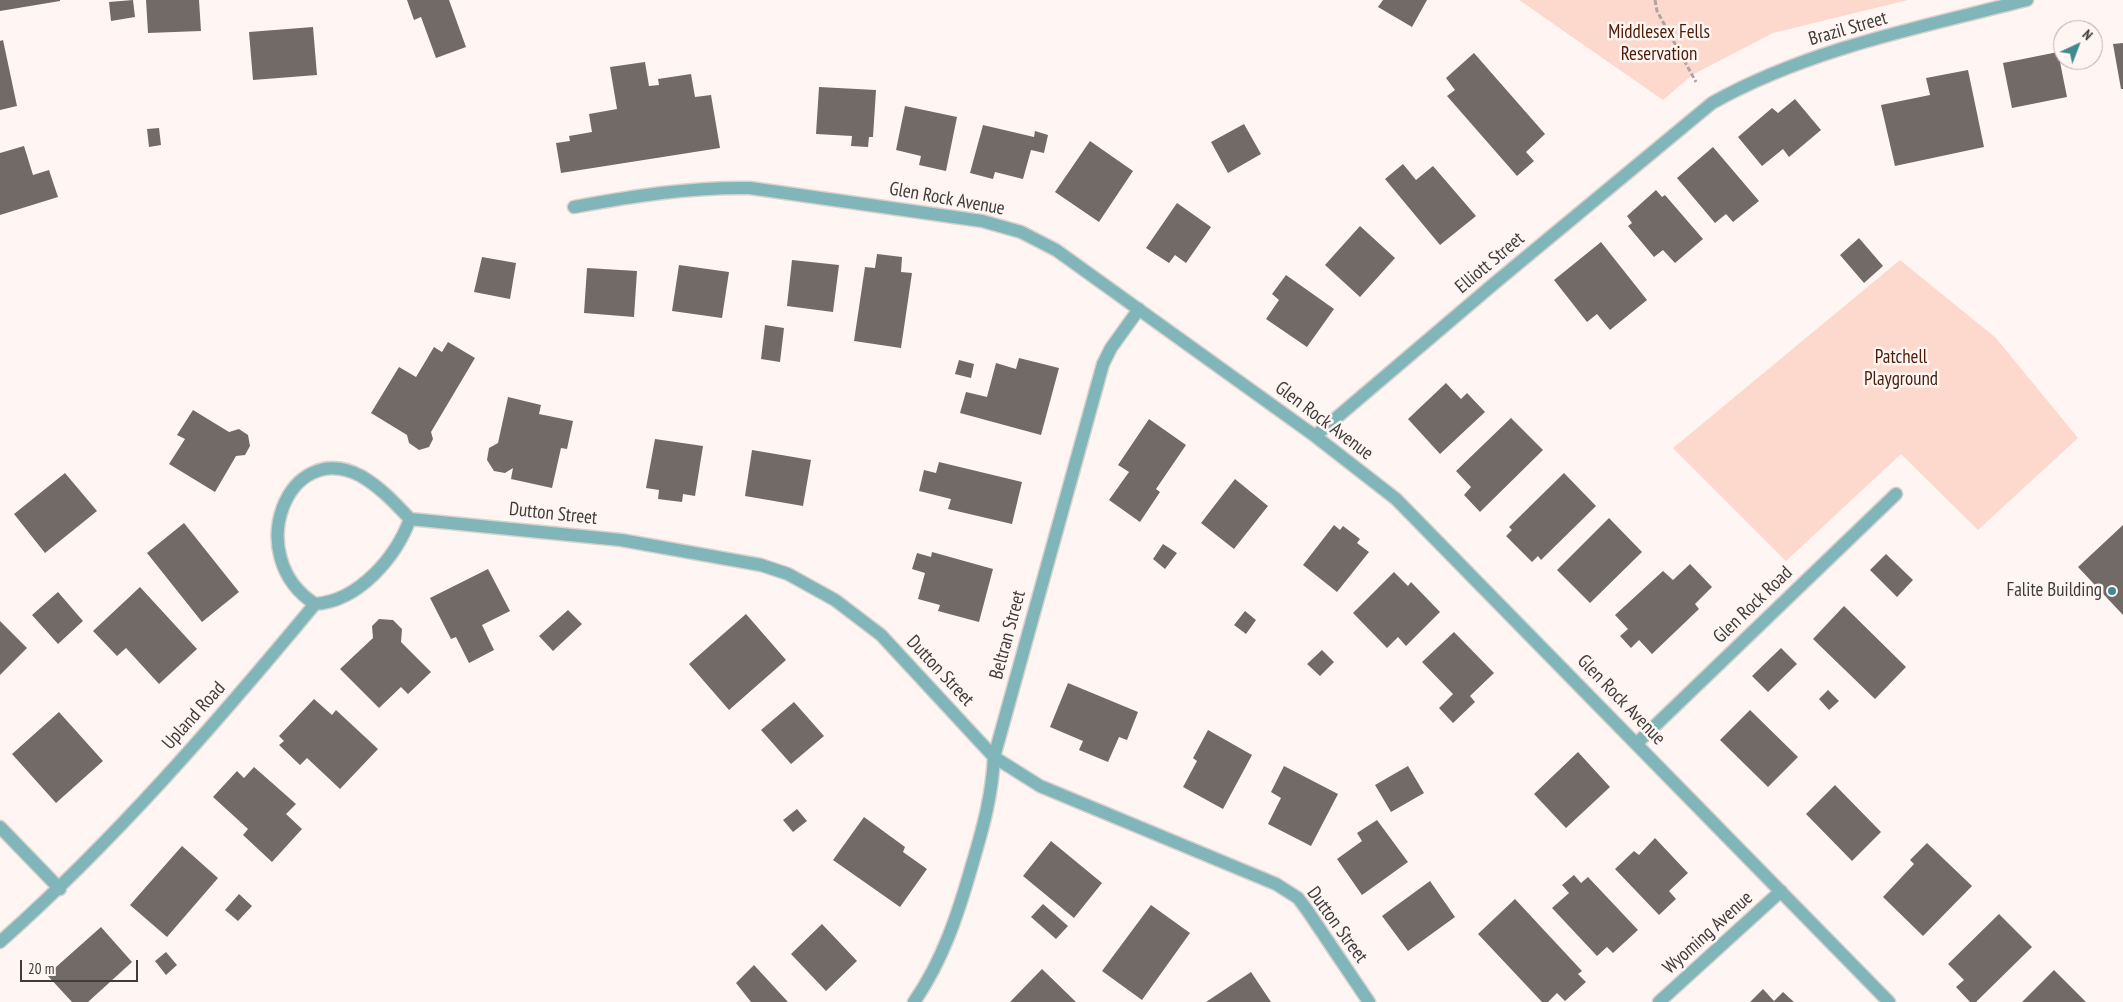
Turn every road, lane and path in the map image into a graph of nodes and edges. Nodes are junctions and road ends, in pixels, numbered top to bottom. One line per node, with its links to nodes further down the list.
1 (1656, 0): 3 (path)
2 (2027, 0): 3 (street, Brazil Street)
3 (1710, 105): 4 (street, Brazil Street)
4 (1690, 119): 7 (street, Elliott Street)
5 (574, 207): 6 (street, Glen Rock Avenue)
6 (1139, 308): 7 (street, Glen Rock Avenue); 12 (street, Beltran Street)
7 (1315, 436): 11 (street, Glen Rock Avenue)
8 (1896, 494): 11 (street, Glen Rock Road)
9 (410, 519): 10 (street); 10 (street); 12 (street, Dutton Street)
10 (316, 604): 14 (street, Upland Road)
11 (1636, 743): 15 (street, Glen Rock Avenue)
12 (994, 757): 17 (street, Beltran Street); 18 (street, Dutton Street)
13 (0, 827): 14 (street)
14 (60, 889): 16 (street, Upland Road)
15 (1781, 891): 19 (street, Wyoming Avenue); 20 (street, Glen Rock Avenue)
16 (0, 942)
17 (914, 1002)
18 (1370, 1002)
19 (1659, 1002)
20 (1889, 1002)

